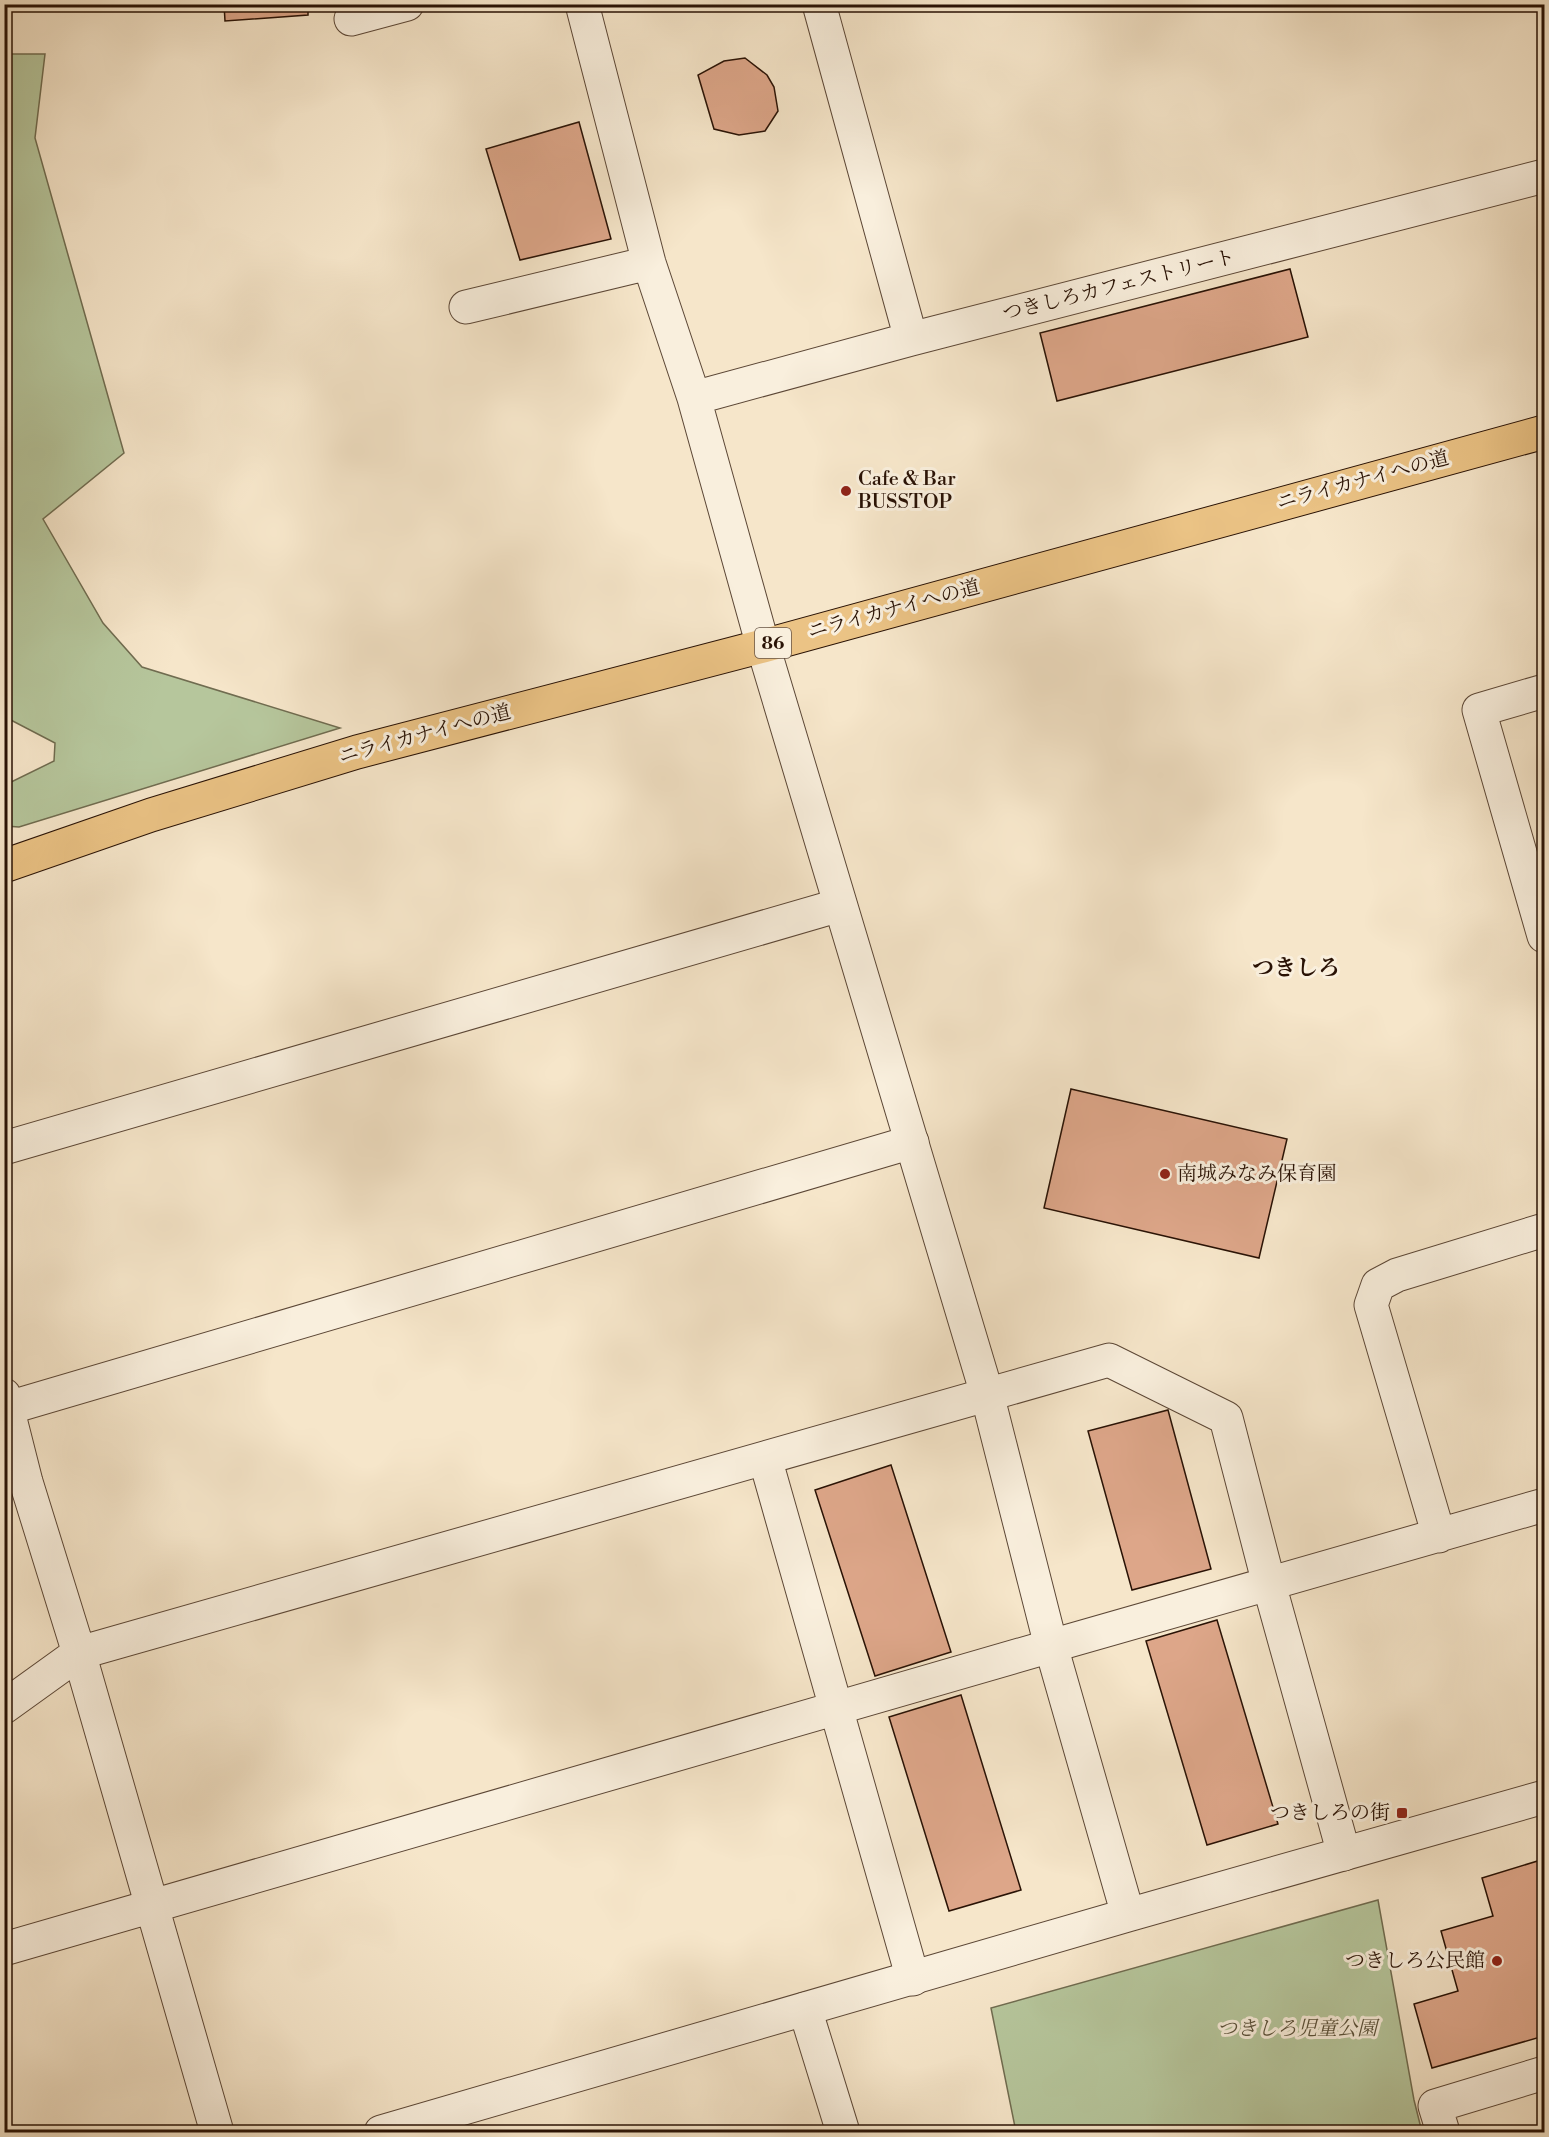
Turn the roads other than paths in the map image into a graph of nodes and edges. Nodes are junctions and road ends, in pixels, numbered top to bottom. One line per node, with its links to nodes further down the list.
1 (407, 4): 4 (street)
2 (582, 4): 6 (street)
3 (819, 4): 8 (street)
4 (351, 19)
5 (1545, 176): 8 (street, つきしろカフェストリート)
6 (649, 263): 7 (street); 9 (street)
7 (466, 307)
8 (911, 339): 9 (street, つきしろカフェストリート)
9 (694, 398): 11 (street)
10 (1545, 432): 11 (main road, ニライカナイへの道 / 86)
11 (763, 646): 13 (main road, ニライカナイへの道 / 86); 14 (street)
12 (1545, 691): 15 (street)
13 (4, 866)
14 (840, 905): 16 (street); 17 (street)
15 (1545, 936)
16 (912, 1142): 19 (street); 20 (street)
17 (4, 1148)
18 (1545, 1230): 24 (street)
19 (987, 1394): 21 (street); 25 (street); 26 (street)
20 (6, 1402): 22 (street)
21 (765, 1458): 27 (street); 29 (street)
22 (15, 1484): 27 (street)
23 (1545, 1505): 24 (street)
24 (1439, 1536): 25 (street)
25 (1269, 1584): 26 (street); 31 (street)
26 (1051, 1646): 29 (street); 33 (street)
27 (79, 1653): 28 (street); 32 (street)
28 (4, 1707)
29 (837, 1708): 32 (street); 35 (street)
30 (1545, 1797): 31 (street)
31 (1344, 1854): 33 (street)
32 (152, 1905): 34 (street); 38 (street)
33 (1128, 1915): 35 (street)
34 (4, 1949)
35 (913, 1979): 36 (street)
36 (805, 2009): 39 (street); 40 (street)
37 (1545, 2073): 41 (street)
38 (217, 2133)
39 (381, 2133)
40 (843, 2133)
41 (1443, 2133)

